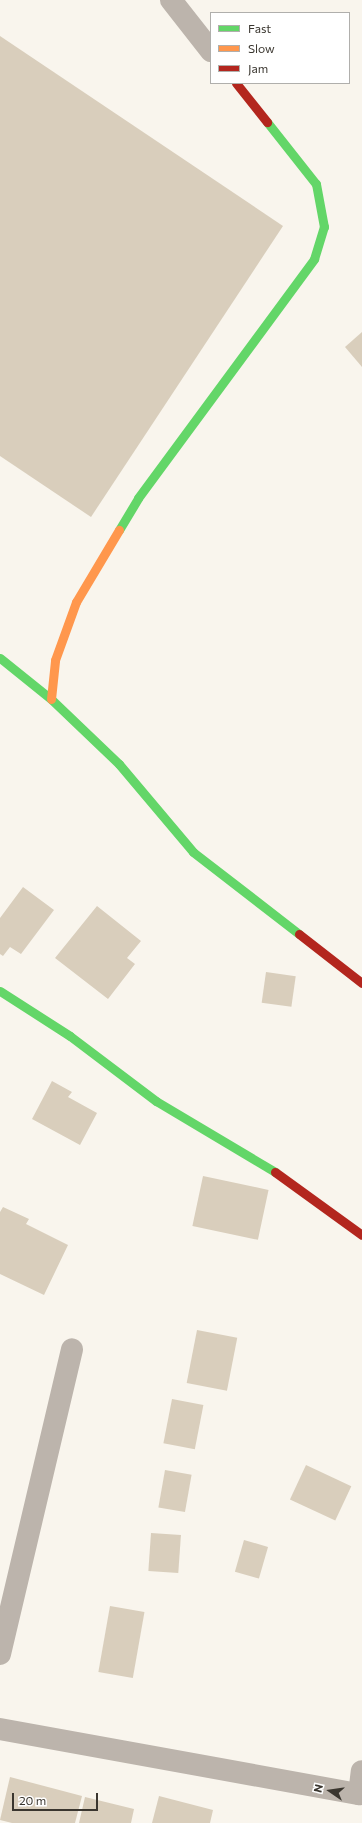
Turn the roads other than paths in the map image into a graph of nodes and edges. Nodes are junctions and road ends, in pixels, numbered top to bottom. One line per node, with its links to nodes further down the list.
1 (171, 0): 2 (street)
2 (210, 50)
3 (237, 84): 5 (street)
4 (0, 658): 5 (street)
5 (51, 699): 6 (street)
6 (362, 983)
7 (0, 991): 8 (street)
8 (362, 1235)
9 (72, 1349): 10 (street)
10 (0, 1654)
11 (0, 1729): 12 (street)
12 (362, 1771)

